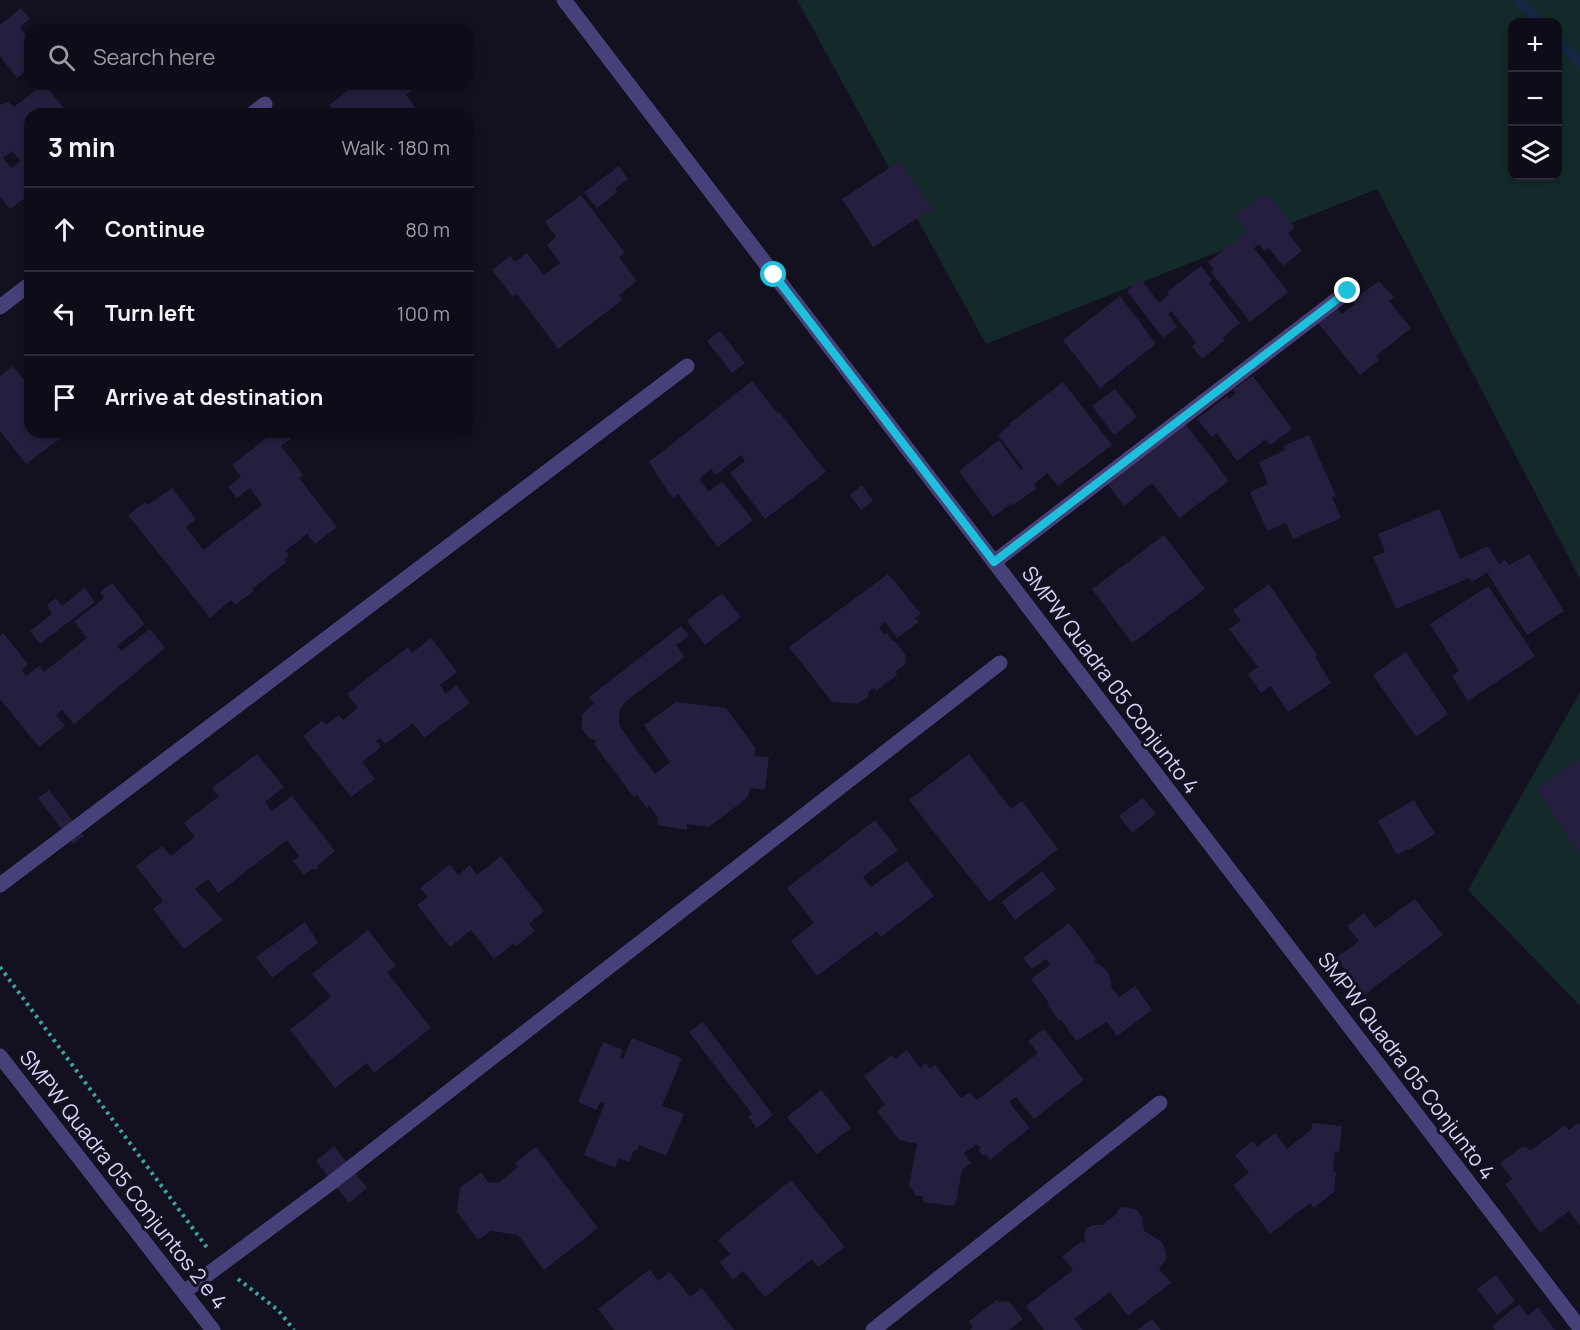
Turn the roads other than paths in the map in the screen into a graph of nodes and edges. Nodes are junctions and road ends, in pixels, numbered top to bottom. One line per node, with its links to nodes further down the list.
1 (564, 0): 8 (street, SMPW Quadra 05 Conjunto 4)
2 (265, 104): 3 (street)
3 (260, 108)
4 (24, 289): 6 (street)
5 (1348, 291): 8 (street)
6 (0, 307)
7 (687, 366): 10 (street)
8 (994, 562): 14 (street, SMPW Quadra 05 Conjunto 4)
9 (1000, 663): 13 (street)
10 (0, 885)
11 (0, 1056): 13 (street, SMPW Quadra 05 Conjuntos 2 e 4)
12 (1160, 1102): 16 (street)
13 (183, 1292): 15 (street, SMPW Quadra 05 Conjuntos 2 e 4)
14 (1580, 1328)
15 (213, 1330)
16 (873, 1330)

